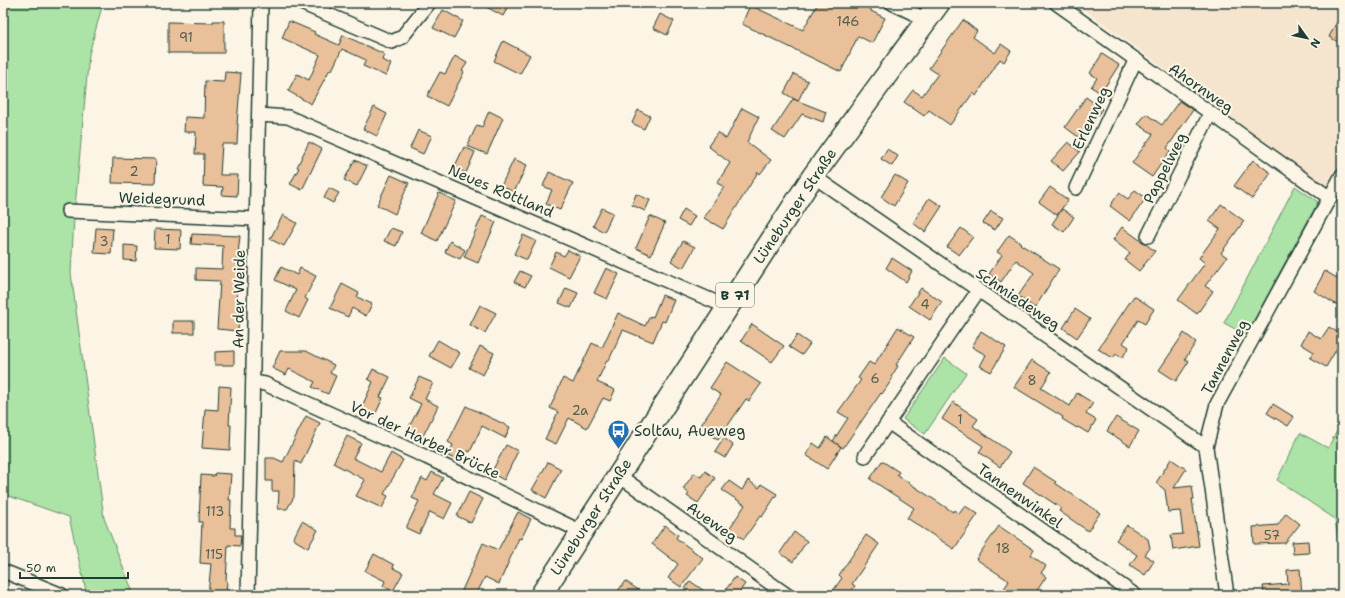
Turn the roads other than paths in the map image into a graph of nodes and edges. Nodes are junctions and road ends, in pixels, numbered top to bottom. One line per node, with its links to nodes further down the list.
1 (261, 3): 10 (street, An der Weide)
2 (301, 3): 3 (street)
3 (429, 3)
4 (892, 3): 7 (street)
5 (939, 3): 7 (main road, Lüneburger Straße / B 71)
6 (1056, 3): 8 (street, Ahornweg)
7 (927, 20): 12 (main road, Lüneburger Straße / B 71)
8 (1135, 61): 9 (street, Ahornweg); 13 (street, Erlenweg)
9 (1210, 114): 14 (street, Ahornweg); 17 (street, Pappelweg)
10 (259, 115): 16 (street, An der Weide); 19 (street, Neues Rottland)
11 (1342, 175): 14 (street, Tannenweg)
12 (813, 176): 18 (street, Schmiedeweg); 19 (main road, Lüneburger Straße / B 71)
13 (1076, 188)
14 (1330, 198): 22 (street, Tannenweg)
15 (68, 211): 16 (street, Weidegrund)
16 (256, 219): 20 (street, An der Weide)
17 (1148, 236)
18 (978, 291): 21 (street); 22 (street, Schmiedeweg)
19 (727, 307): 24 (main road, Lüneburger Straße / B 71)
20 (253, 382): 25 (street, Vor der Harber Brücke); 28 (street, An der Weide)
21 (888, 422): 23 (street); 31 (street, Tannenwinkel)
22 (1206, 447): 32 (street, Tannenweg)
23 (864, 456)
24 (618, 475): 25 (main road, Lüneburger Straße / B 71); 30 (street, Aueweg)
25 (582, 532): 29 (main road, Lüneburger Straße / B 71)
26 (3, 571): 27 (street)
27 (62, 595)
28 (248, 595)
29 (541, 595)
30 (787, 595)
31 (1135, 595)
32 (1227, 595)

